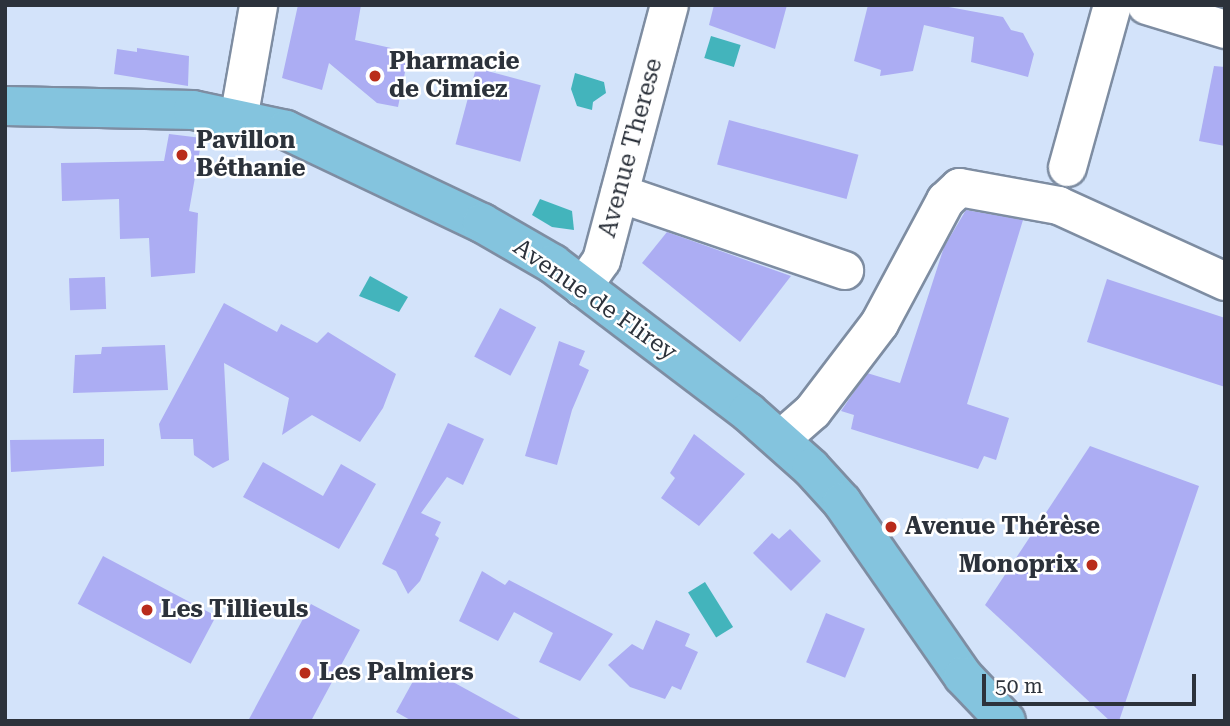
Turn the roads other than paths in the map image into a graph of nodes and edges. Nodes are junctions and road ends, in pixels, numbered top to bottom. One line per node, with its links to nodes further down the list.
1 (258, 5): 7 (street)
2 (669, 5): 9 (street, Avenue Therese)
3 (1112, 5): 8 (street)
4 (1146, 5): 5 (street)
5 (1225, 29)
6 (5, 106): 7 (main road, Avenue de Flirey)
7 (238, 119): 12 (main road, Avenue de Flirey)
8 (1068, 167)
9 (619, 193): 10 (street); 12 (street, Avenue Therese)
10 (844, 270)
11 (1225, 281): 13 (street)
12 (582, 287): 13 (main road, Avenue de Flirey)
13 (780, 439): 14 (main road, Avenue de Flirey)
14 (1006, 721)

